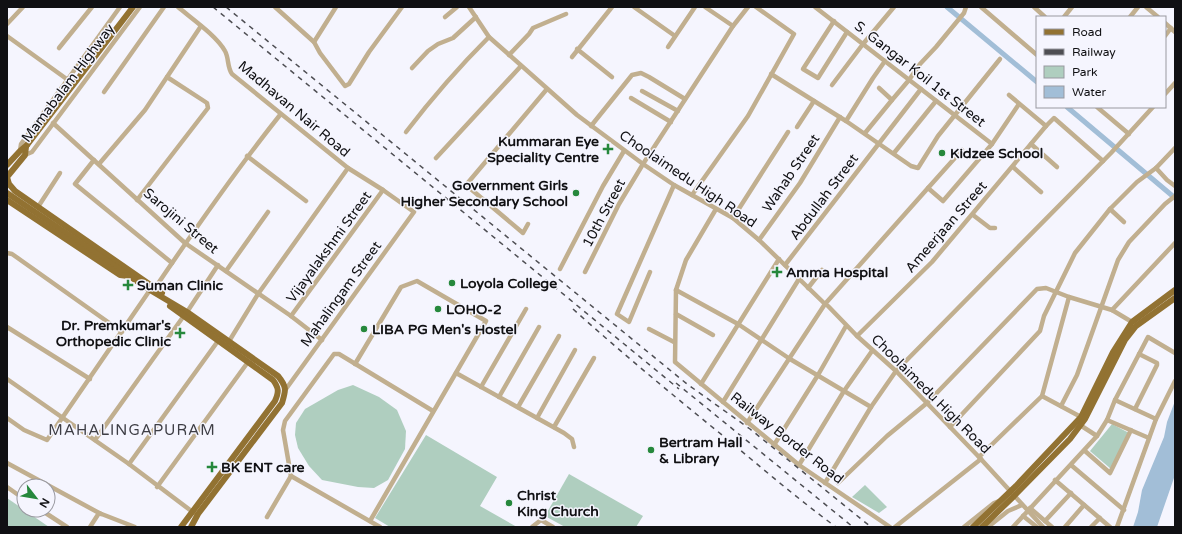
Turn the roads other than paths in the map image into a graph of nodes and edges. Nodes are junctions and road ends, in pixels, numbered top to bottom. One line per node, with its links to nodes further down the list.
1 (23, 7): 38 (street)
2 (120, 7): 39 (street, Mamabalam Highway)
3 (126, 7): 29 (street)
4 (133, 7): 100 (main road, bridge)
5 (140, 7): 29 (street, Mamabalam Highway)
6 (164, 7): 72 (street)
7 (178, 7): 40 (street, Madhavan Nair Road)
8 (275, 7): 47 (street)
9 (336, 7): 47 (street)
10 (402, 7): 47 (street)
11 (457, 7): 35 (street)
12 (469, 7): 36 (street, Choolaimedu High Road)
13 (612, 7): 52 (street)
14 (634, 7): 45 (street)
15 (695, 7): 45 (street)
16 (705, 7): 41 (street)
17 (748, 7): 41 (street, 10th Street)
18 (756, 7): 61 (street)
19 (815, 7): 28 (street, S. Gangar Koil 1st Street)
20 (894, 7): 48 (street)
21 (966, 7): 65 (street)
22 (981, 7): 53 (street)
23 (1034, 7): 31 (street)
24 (1072, 7): 32 (street)
25 (1138, 7): 33 (street)
26 (1146, 7): 34 (street)
27 (91, 8): 50 (street)
28 (821, 9): 37 (street, S. Gangar Koil 1st Street)
29 (136, 13): 43 (street, Mamabalam Highway)
30 (566, 14): 54 (street)
31 (1044, 16)
32 (1065, 16)
33 (1131, 16)
34 (1157, 16)
35 (445, 17)
36 (476, 17): 46 (street, Choolaimedu High Road); 60 (street)
37 (834, 21): 42 (street, S. Gangar Koil 1st Street); 42 (street)
38 (7, 24)
39 (107, 26): 43 (street); 51 (street, Mamabalam Highway)
40 (201, 26): 62 (street); 84 (street, Madhavan Nair Road)
41 (733, 26): 76 (street, 10th Street)
42 (847, 32): 48 (street, S. Gangar Koil 1st Street)
43 (120, 34): 55 (street, Mamabalam Highway)
44 (7, 36): 64 (street)
45 (675, 36): 49 (street)
46 (489, 37): 54 (street, Choolaimedu High Road); 93 (street)
47 (314, 42)
48 (863, 44): 58 (street, S. Gangar Koil 1st Street); 67 (street)
49 (668, 47)
50 (59, 48)
51 (91, 48): 55 (street); 64 (street, Mamabalam Highway)
52 (577, 49): 56 (street); 63 (street)
53 (1036, 53)
54 (509, 55): 59 (street, Choolaimedu High Road)
55 (103, 56): 89 (street, Mamabalam Highway)
56 (572, 57)
57 (1000, 59): 85 (street)
58 (885, 61): 65 (street, S. Gangar Koil 1st Street); 87 (street)
59 (521, 66): 69 (street, Choolaimedu High Road); 108 (street)
60 (412, 68)
61 (770, 74): 78 (street); 126 (street)
62 (167, 77): 112 (street); 129 (street)
63 (612, 77)
64 (68, 80): 103 (street, Mamabalam Highway)
65 (909, 80): 70 (street, S. Gangar Koil 1st Street); 77 (street)
66 (1175, 83): 73 (street)
67 (832, 85)
68 (879, 88): 77 (street)
69 (547, 89): 90 (street, Choolaimedu High Road); 139 (street)
70 (921, 89): 79 (street, S. Gangar Koil 1st Street); 97 (street, Abdullah Street)
71 (642, 91): 83 (street)
72 (104, 92)
73 (1166, 93)
74 (1009, 96): 80 (street)
75 (631, 98): 88 (street)
76 (686, 99): 83 (street, 10th Street); 90 (street)
77 (892, 100): 95 (street)
78 (814, 101): 86 (street); 92 (street)
79 (936, 101): 85 (street, S. Gangar Koil 1st Street); 105 (street)
80 (1019, 104): 91 (street); 98 (street)
81 (1099, 108): 96 (street)
82 (1152, 108): 96 (street)
83 (678, 111): 88 (street, 10th Street)
84 (280, 115): 107 (street); 116 (street, Madhavan Nair Road)
85 (956, 115): 98 (street, S. Gangar Koil 1st Street); 105 (street)
86 (840, 117): 87 (street); 141 (street, Wahab Street)
87 (846, 120): 95 (street)
88 (671, 122): 113 (street, 10th Street)
89 (53, 123): 106 (street, Mamabalam Highway); 109 (street, Sarojini Street)
90 (591, 126): 104 (street, Choolaimedu High Road)
91 (1046, 126): 99 (street, Ameerjaan Street); 110 (street)
92 (797, 127)
93 (406, 132)
94 (788, 132): 137 (street)
95 (865, 134): 97 (street)
96 (1129, 134): 110 (street)
97 (879, 143): 105 (street); 147 (street, Abdullah Street)
98 (992, 144): 122 (street)
99 (1031, 144): 114 (street, Ameerjaan Street); 115 (street)
100 (27, 146): 103 (main road); 106 (main road)
101 (1175, 148): 117 (street)
102 (962, 150): 122 (street)
103 (20, 151): 111 (main road)
104 (624, 151): 113 (street, Choolaimedu High Road); 149 (street)
105 (894, 153)
106 (25, 155): 119 (main road)
107 (248, 156): 130 (street); 142 (street)
108 (436, 158)
109 (94, 160): 112 (street, Sarojini Street); 146 (street)
110 (1103, 161): 194 (street)
111 (7, 164)
112 (99, 164): 129 (street, Sarojini Street)
113 (643, 164): 120 (street, Choolaimedu High Road); 152 (street, 10th Street)
114 (1013, 167): 124 (street); 136 (street, Ameerjaan Street)
115 (1057, 167)
116 (348, 168): 123 (street, Madhavan Nair Road); 161 (street)
117 (1156, 168): 121 (street); 133 (street)
118 (60, 173): 131 (street)
119 (7, 177): 131 (main road)
120 (674, 185): 126 (street, Choolaimedu High Road); 153 (street)
121 (1175, 186)
122 (928, 188): 164 (street)
123 (384, 190): 135 (street, Madhavan Nair Road); 170 (street, Vijayalakshmi Street)
124 (1042, 192)
125 (7, 193): 154 (main road)
126 (692, 194): 132 (street, Choolaimedu High Road)
127 (1175, 196): 165 (street)
128 (7, 200): 154 (main road)
129 (137, 200): 142 (street, Sarojini Street)
130 (306, 201)
131 (38, 207): 157 (main road)
132 (716, 209): 137 (street, Choolaimedu High Road); 158 (street)
133 (1110, 209): 138 (street); 160 (street)
134 (268, 212): 151 (street)
135 (414, 212): 181 (street, Mahalingam Street)
136 (973, 215): 140 (street); 180 (street, Ameerjaan Street)
137 (733, 218): 141 (street, Choolaimedu High Road)
138 (1124, 222)
139 (528, 224)
140 (995, 228)
141 (760, 240): 145 (street, Choolaimedu High Road)
142 (185, 243): 146 (street); 148 (street, Sarojini Street)
143 (1175, 243): 167 (street)
144 (7, 253): 177 (street)
145 (780, 259): 147 (street, Choolaimedu High Road); 172 (street)
146 (172, 263): 157 (street)
147 (785, 265): 155 (street, Choolaimedu High Road)
148 (218, 266): 151 (street, Sarojini Street); 168 (street)
149 (560, 269)
150 (822, 270): 156 (street)
151 (226, 271): 161 (street, Sarojini Street)
152 (585, 272)
153 (650, 272)
154 (130, 276): 157 (main road)
155 (799, 279): 156 (street, Choolaimedu High Road); 182 (street)
156 (808, 288): 164 (street, Choolaimedu High Road)
157 (153, 290): 168 (main road); 177 (street)
158 (676, 290): 169 (street); 172 (street)
159 (1175, 290): 171 (main road)
160 (1056, 292): 162 (street); 208 (street); 223 (street)
161 (258, 294): 170 (street, Sarojini Street); 185 (street)
162 (1069, 297): 165 (street); 204 (street)
163 (1174, 298): 221 (main road)
164 (825, 304): 173 (street, Choolaimedu High Road); 191 (street)
165 (1100, 307): 167 (street); 210 (street)
166 (526, 309): 201 (street)
167 (1112, 310): 171 (street)
168 (185, 314): 183 (main road); 185 (main road); 227 (street)
169 (676, 314): 178 (street); 184 (street)
170 (291, 316): 181 (street, Sarojini Street)
171 (1132, 322): 215 (main road)
172 (738, 324): 182 (street); 200 (street)
173 (846, 326): 180 (street, Choolaimedu High Road); 196 (street)
174 (7, 327): 198 (street)
175 (539, 327): 205 (street)
176 (649, 329): 184 (street)
177 (122, 332): 198 (street)
178 (713, 335)
179 (558, 336): 211 (street)
180 (857, 336): 187 (street, Choolaimedu High Road)
181 (322, 340): 202 (street, Mahalingam Street)
182 (761, 340): 191 (street); 207 (street)
183 (218, 341): 185 (main road); 233 (street)
184 (674, 342): 200 (street, Railway Border Road)
185 (227, 344): 192 (main road); 202 (main road)
186 (575, 350): 217 (street)
187 (872, 351): 194 (street, Choolaimedu High Road); 203 (street)
188 (1175, 353): 189 (street)
189 (1139, 354): 206 (street); 212 (street)
190 (594, 358): 222 (street)
191 (790, 359): 196 (street); 220 (street)
192 (248, 362): 242 (street); 253 (main road)
193 (355, 364): 195 (street); 213 (street); 236 (street)
194 (896, 371): 208 (street, Choolaimedu High Road); 209 (street)
195 (456, 373): 201 (street); 213 (street)
196 (818, 375): 203 (street); 228 (street)
197 (7, 379): 214 (street)
198 (90, 379): 214 (street)
199 (1175, 381): 218 (street)
200 (701, 384): 207 (street, Railway Border Road)
201 (481, 387): 205 (street)
202 (286, 389): 253 (main road)
203 (844, 391): 209 (street); 234 (street)
204 (1042, 396): 210 (street); 231 (street)
205 (499, 397): 211 (street)
206 (1115, 400): 212 (street); 219 (street)
207 (723, 402): 220 (street, Railway Border Road)
208 (927, 403): 223 (street, Choolaimedu High Road); 240 (street)
209 (870, 406): 239 (street)
210 (1061, 406): 215 (street)
211 (518, 407): 217 (street)
212 (1135, 408): 218 (street)
213 (434, 411): 259 (street)
214 (63, 417): 216 (street); 227 (street)
215 (1081, 417): 246 (main road)
216 (7, 418)
217 (537, 418): 222 (street)
218 (1156, 419): 226 (street)
219 (1107, 420): 224 (street); 225 (street)
220 (747, 423): 228 (street, Railway Border Road)
221 (1080, 425): 225 (street); 246 (main road)
222 (554, 427): 229 (street)
223 (950, 427): 231 (street, Choolaimedu High Road)
224 (1131, 430): 226 (street); 230 (street)
225 (1097, 436): 230 (street)
226 (1149, 438): 251 (street)
227 (94, 440): 233 (street)
228 (774, 444): 234 (street, Railway Border Road)
229 (574, 447)
230 (1085, 451): 235 (street)
231 (980, 458): 246 (street, Choolaimedu High Road); 270 (street)
232 (7, 463): 237 (street)
233 (129, 464): 242 (street)
234 (799, 465): 239 (street, Railway Border Road)
235 (1071, 466): 238 (street); 251 (street)
236 (291, 476): 255 (street); 259 (street)
237 (32, 478)
238 (1055, 480): 245 (street); 250 (street)
239 (825, 483): 269 (street, Railway Border Road)
240 (838, 483)
241 (7, 487): 244 (street)
242 (157, 487): 253 (street)
243 (56, 491): 252 (street)
244 (16, 493)
245 (1071, 493): 249 (street); 260 (street)
246 (1012, 494): 247 (main road); 248 (street, Choolaimedu High Road); 273 (main road)
247 (1002, 500): 271 (street); 272 (main road)
248 (1022, 505): 250 (street, Choolaimedu High Road); 274 (street)
249 (1084, 505): 258 (street); 280 (street)
250 (1028, 510): 254 (street); 257 (street, Choolaimedu High Road); 260 (street)
251 (1124, 510): 283 (street)
252 (101, 514): 262 (street); 263 (street)
253 (194, 514): 264 (main road); 265 (main road)
254 (1022, 516): 275 (street); 276 (street)
255 (267, 517)
256 (53, 518): 261 (street)
257 (1035, 518): 277 (street, Choolaimedu High Road); 278 (street)
258 (1100, 518): 281 (street); 282 (street)
259 (370, 521): 266 (street)
260 (1044, 521): 279 (street)
261 (67, 527)
262 (90, 527)
263 (135, 527)
264 (181, 527)
265 (191, 527)
266 (380, 527)
267 (532, 527): 268 (street)
268 (553, 527)
269 (890, 527)
270 (895, 527)
271 (964, 527)
272 (973, 527)
273 (982, 527)
274 (988, 527)
275 (1012, 527)
276 (1037, 527)
277 (1043, 527)
278 (1048, 527)
279 (1052, 527)
280 (1065, 527)
281 (1091, 527)
282 (1110, 527)
283 (1117, 527)

